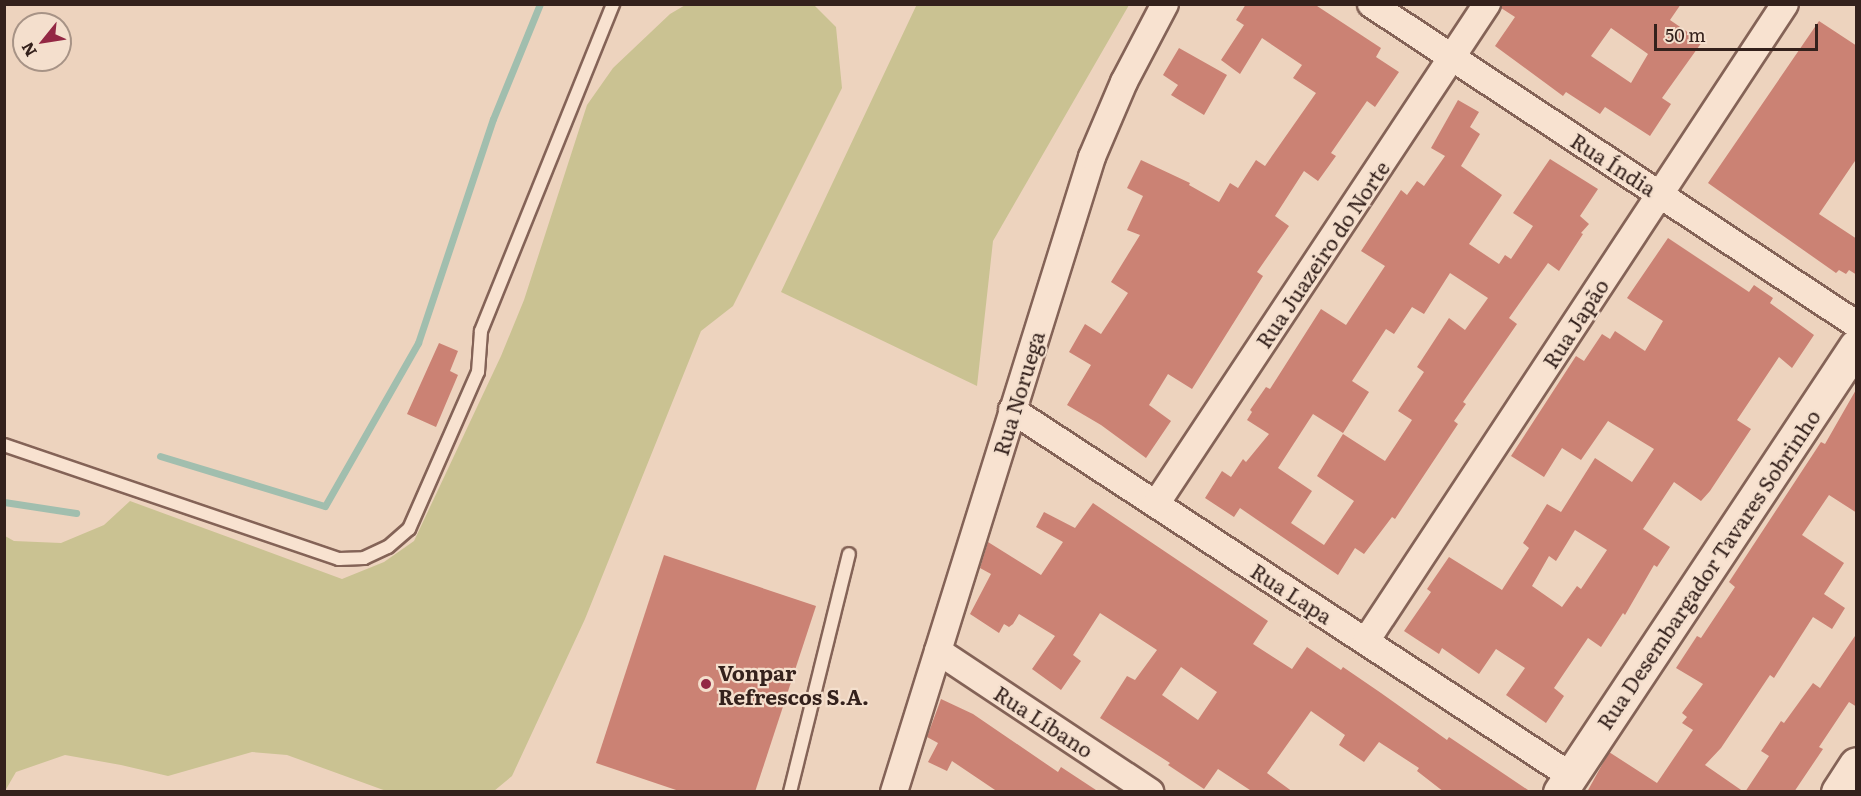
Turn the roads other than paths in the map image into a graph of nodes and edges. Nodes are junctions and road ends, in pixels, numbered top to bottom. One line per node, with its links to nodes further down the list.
1 (613, 4): 11 (lane)
2 (1165, 4): 10 (street, Rua Noruega)
3 (1371, 4): 6 (street, Rua Índia)
4 (1487, 4): 6 (street, Rua Juazeiro do Norte)
5 (1785, 4): 7 (street, Rua Japão)
6 (1452, 58): 7 (street, Rua Índia); 12 (street, Rua Juazeiro do Norte)
7 (1660, 195): 8 (street, Rua Índia); 14 (street, Rua Japão)
8 (1857, 324)
9 (1857, 346): 17 (street, Rua Desembargador Tavares Sobrinho)
10 (1012, 410): 12 (street, Rua Lapa); 15 (street, Rua Noruega)
11 (4, 445)
12 (1156, 504): 14 (street, Rua Lapa)
13 (849, 554): 18 (lane)
14 (1366, 641): 17 (street, Rua Lapa)
15 (938, 651): 19 (street, Rua Noruega); 20 (street, Rua Líbano)
16 (1857, 764): 21 (street)
17 (1566, 784)
18 (790, 792)
19 (894, 792)
20 (1150, 792)
21 (1838, 792)

